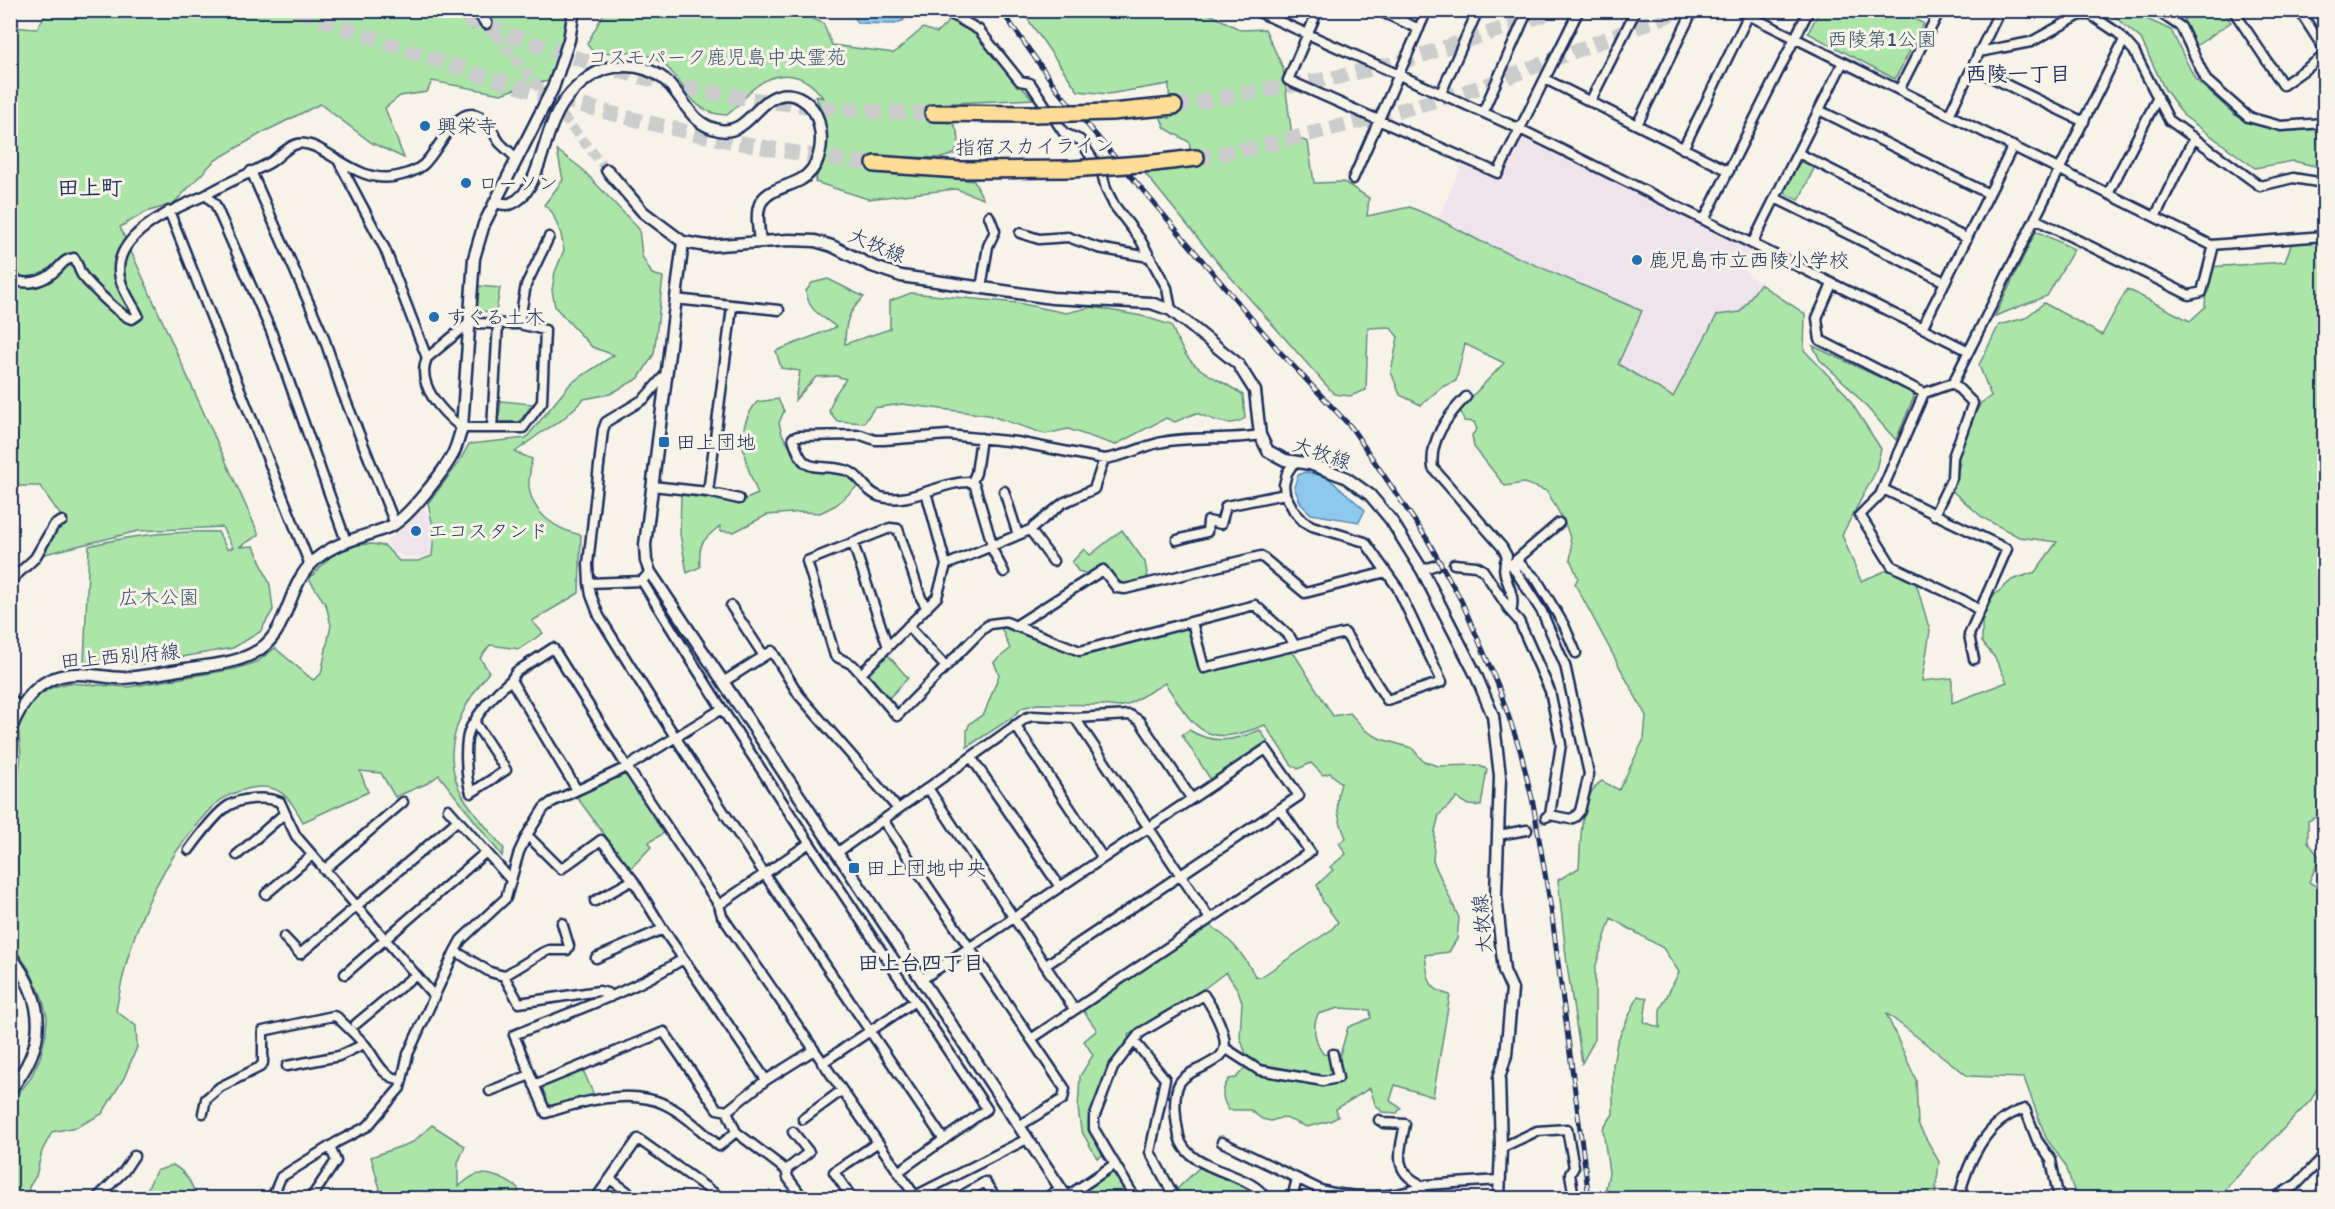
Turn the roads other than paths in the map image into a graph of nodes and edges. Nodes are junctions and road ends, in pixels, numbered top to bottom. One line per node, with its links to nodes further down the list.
1 (477, 10): 21 (street)
2 (574, 10): 52 (street, 田上西別府線)
3 (944, 10): 79 (street)
4 (1254, 10): 23 (street)
5 (1318, 10): 23 (street)
6 (1378, 10): 22 (street)
7 (1427, 10): 22 (street)
8 (1478, 10): 34 (street)
9 (1528, 10): 39 (street)
10 (1580, 10): 32 (street)
11 (1636, 10): 36 (street)
12 (1693, 10): 45 (street)
13 (1738, 10): 20 (street)
14 (1809, 10): 24 (street)
15 (1940, 10): 33 (street)
16 (2000, 10): 27 (street)
17 (2156, 10): 44 (street)
18 (2233, 10): 28 (street)
19 (2299, 10): 26 (street)
20 (1750, 13): 24 (street); 49 (street)
21 (486, 22)
22 (1419, 29): 31 (street)
23 (1308, 34): 31 (street); 42 (street)
24 (1795, 38): 29 (street); 58 (street)
25 (2124, 40): 27 (street); 35 (street); 43 (street)
26 (2325, 49)
27 (1979, 52): 30 (street)
28 (2325, 56)
29 (1843, 62): 33 (street); 38 (street)
30 (1972, 68): 41 (street); 43 (street)
31 (1399, 74): 34 (street); 42 (street)
32 (1545, 80): 36 (street); 46 (street)
33 (1899, 90): 41 (street)
34 (1441, 93): 39 (street)
35 (2158, 96): 47 (street); 62 (street)
36 (1590, 102): 45 (street)
37 (1174, 106): 40 (highway, 指宿スカイライン, bridge)
38 (1819, 110): 50 (street); 61 (street)
39 (1483, 112): 46 (street)
40 (933, 113)
41 (1949, 115): 48 (street)
42 (1379, 120): 46 (street); 59 (street)
43 (2084, 122): 56 (street)
44 (2325, 123)
45 (1637, 125): 49 (street)
46 (1520, 129): 70 (street)
47 (2194, 138): 60 (street); 68 (street)
48 (2013, 146): 56 (street); 61 (street)
49 (1683, 149): 58 (street)
50 (1798, 153): 64 (street); 74 (street)
51 (1196, 158): 54 (highway, 指宿スカイライン, bridge)
52 (517, 159): 53 (street); 65 (street, 田上西別府線)
53 (339, 161): 57 (street); 93 (street)
54 (875, 164)
55 (607, 170): 75 (street, 大牧線)
56 (2060, 170): 62 (street); 69 (street)
57 (251, 171): 63 (street); 115 (street)
58 (1729, 171): 70 (street)
59 (1353, 179)
60 (2325, 183)
61 (1989, 194): 74 (street)
62 (2108, 194): 68 (street)
63 (206, 195): 66 (street); 119 (street)
64 (1775, 198): 77 (street); 81 (street)
65 (495, 202): 76 (street); 89 (street, 田上西別府線)
66 (169, 211): 80 (street); 125 (street)
67 (989, 216): 83 (street)
68 (2155, 217): 78 (street)
69 (2035, 219): 78 (street); 92 (street)
70 (1704, 220): 77 (street)
71 (1020, 233): 79 (street)
72 (2325, 236): 78 (street)
73 (549, 237): 90 (street)
74 (1966, 238): 81 (street)
75 (683, 242): 76 (street, 大牧線); 84 (street)
76 (760, 242): 83 (street, 大牧線)
77 (1752, 244): 82 (street)
78 (2214, 245)
79 (1149, 257): 86 (street)
80 (10, 278)
81 (1945, 282): 91 (street)
82 (1832, 284): 91 (street); 96 (street)
83 (981, 288): 86 (street, 大牧線)
84 (675, 299): 85 (street); 94 (street)
85 (732, 306): 87 (street); 108 (street)
86 (1171, 309): 100 (street, 大牧線)
87 (779, 310)
88 (498, 322): 89 (street); 90 (street); 99 (street)
89 (469, 323): 93 (street); 98 (street, 田上西別府線)
90 (519, 324): 99 (street)
91 (1922, 328): 92 (street)
92 (1970, 351): 95 (street)
93 (427, 358): 98 (street)
94 (665, 375): 105 (street); 134 (street)
95 (1953, 383): 96 (street); 112 (street)
96 (1924, 393): 106 (street)
97 (1466, 397): 122 (street)
98 (462, 428): 99 (street); 115 (street, 田上西別府線)
99 (492, 428)
100 (1260, 435): 102 (street); 103 (street, 大牧線)
101 (981, 438): 102 (street); 104 (street); 109 (street)
102 (1104, 459): 116 (street)
103 (1294, 462): 110 (street); 128 (street, 大牧線)
104 (972, 482): 109 (street); 121 (street)
105 (652, 486): 108 (street); 129 (street)
106 (1883, 489): 112 (street); 137 (street)
107 (1004, 491): 117 (street)
108 (708, 492): 111 (street)
109 (926, 492): 126 (street)
110 (1284, 494): 118 (street); 131 (street)
111 (739, 500)
112 (1934, 515): 137 (street)
113 (62, 521): 132 (street)
114 (1558, 523): 122 (street)
115 (394, 524): 119 (street, 田上西別府線)
116 (1030, 530): 117 (street); 123 (street)
117 (1018, 535): 121 (street)
118 (1177, 540)
119 (346, 542): 125 (street, 田上西別府線)
120 (853, 543): 136 (street); 143 (street); 148 (street)
121 (991, 545): 126 (street); 130 (street)
122 (1512, 560): 138 (street); 138 (street); 144 (street)
123 (1053, 561)
124 (1454, 564): 138 (street)
125 (310, 565): 152 (street, 田上西別府線)
126 (946, 565): 136 (street)
127 (1436, 565): 128 (street)
128 (1422, 570): 174 (street, 大牧線)
129 (650, 572): 133 (street); 150 (street)
130 (1004, 572)
131 (1386, 572): 141 (street); 142 (street)
132 (10, 581)
133 (642, 581): 134 (street); 153 (street)
134 (590, 583): 158 (street)
135 (731, 606): 145 (street)
136 (927, 608): 140 (street)
137 (1980, 610): 146 (street)
138 (1511, 612)
139 (1192, 622): 141 (street); 142 (street); 142 (street)
140 (908, 626): 143 (street); 147 (street)
141 (1015, 626): 147 (street)
142 (1295, 646)
143 (888, 647): 148 (street)
144 (1576, 653)
145 (764, 656): 150 (street); 167 (street)
146 (1974, 659)
147 (946, 667): 148 (street)
148 (861, 674)
149 (511, 680): 155 (street); 160 (street); 162 (street)
150 (723, 682): 178 (street)
151 (10, 698): 152 (street)
152 (15, 706): 157 (street, 田上西別府線)
153 (720, 710): 158 (street); 175 (street)
154 (1075, 718): 156 (street); 163 (street); 171 (street)
155 (475, 723): 155 (street)
156 (1016, 725): 159 (street); 181 (street)
157 (10, 731)
158 (675, 738): 160 (street); 183 (street)
159 (971, 757): 161 (street); 187 (street)
160 (627, 767): 162 (street); 191 (street)
161 (928, 788): 167 (street); 192 (street)
162 (577, 790): 173 (street)
163 (1191, 798): 165 (street); 171 (street)
164 (404, 802): 182 (street)
165 (1281, 808): 184 (street); 193 (street)
166 (448, 809): 169 (street)
167 (898, 809): 170 (street)
168 (285, 813): 176 (street); 179 (street); 180 (street)
169 (458, 820): 177 (street); 190 (street)
170 (883, 820): 178 (street); 198 (street)
171 (1149, 827): 181 (street); 184 (street)
172 (1527, 830): 174 (street)
173 (527, 835): 185 (street); 186 (street)
174 (1498, 835): 241 (street, 大牧線)
175 (808, 844): 183 (street); 210 (street)
176 (189, 850)
177 (486, 852): 185 (street); 197 (street)
178 (838, 852): 207 (street)
179 (237, 855)
180 (312, 855): 182 (street); 188 (street)
181 (1103, 858): 187 (street)
182 (324, 870): 190 (street)
183 (763, 874): 191 (street); 213 (street)
184 (1180, 874): 193 (street); 203 (street)
185 (510, 879): 199 (street)
186 (633, 880): 189 (street); 195 (street)
187 (1060, 886): 192 (street)
188 (266, 894)
189 (595, 902)
190 (355, 905): 196 (street); 197 (street)
191 (719, 905): 218 (street)
192 (1015, 917): 198 (street); 203 (street)
193 (1210, 919): 211 (street)
194 (562, 923): 206 (street)
195 (663, 929): 201 (street); 202 (street)
196 (284, 937)
197 (385, 940): 204 (street); 205 (street)
198 (969, 947): 207 (street); 214 (street)
199 (455, 951): 206 (street); 208 (street)
200 (10, 955): 226 (street)
201 (596, 958)
202 (683, 958): 209 (street); 224 (street)
203 (1046, 964): 211 (street)
204 (345, 974)
205 (415, 975): 208 (street); 212 (street)
206 (504, 976): 209 (street)
207 (921, 980): 233 (street)
208 (435, 997): 223 (street)
209 (610, 997): 222 (street)
210 (915, 1001): 213 (street); 237 (street)
211 (1074, 1009): 214 (street)
212 (356, 1024)
213 (869, 1031): 220 (street); 237 (street)
214 (1031, 1039): 233 (street)
215 (1135, 1042): 217 (street); 244 (street); 265 (street)
216 (364, 1044): 221 (street); 223 (street); 230 (street)
217 (1225, 1048): 219 (street); 266 (street)
218 (814, 1050): 220 (street); 224 (street)
219 (1333, 1054)
220 (822, 1062): 228 (street)
221 (287, 1066)
222 (530, 1075): 225 (street); 227 (street)
223 (401, 1079): 240 (street)
224 (766, 1080): 229 (street)
225 (534, 1085): 229 (street); 234 (street)
226 (10, 1090)
227 (490, 1090)
228 (841, 1091): 231 (street); 239 (street)
229 (727, 1111): 234 (street)
230 (203, 1113)
231 (803, 1119)
232 (1378, 1120): 250 (street)
233 (1019, 1126): 236 (street)
234 (736, 1132): 245 (street)
235 (793, 1132): 245 (street)
236 (1027, 1139): 251 (street); 252 (street)
237 (944, 1140): 246 (street)
238 (1222, 1142): 248 (street)
239 (877, 1143): 246 (street); 260 (street)
240 (330, 1147): 254 (street); 255 (street)
241 (1501, 1148): 249 (street, 大牧線); 270 (street)
242 (134, 1156): 253 (street)
243 (2325, 1156): 273 (street)
244 (1114, 1164): 251 (street); 264 (street)
245 (786, 1170): 259 (street)
246 (898, 1172): 252 (street)
247 (610, 1179): 256 (street); 257 (street); 258 (street)
248 (1298, 1179): 250 (street); 267 (street)
249 (1499, 1180): 250 (street); 269 (street, 大牧線)
250 (1419, 1189): 268 (street)
251 (1064, 1195): 263 (street)
252 (913, 1197)
253 (97, 1198)
254 (273, 1198)
255 (311, 1198)
256 (596, 1198)
257 (636, 1198)
258 (721, 1198)
259 (803, 1198)
260 (852, 1198)
261 (958, 1198): 262 (street)
262 (996, 1198)
263 (1046, 1198)
264 (1135, 1198)
265 (1175, 1198)
266 (1265, 1198)
267 (1292, 1198)
268 (1428, 1198)
269 (1499, 1198)
270 (1574, 1198)
271 (1959, 1198): 272 (street)
272 (2061, 1198)
273 (2274, 1198)

